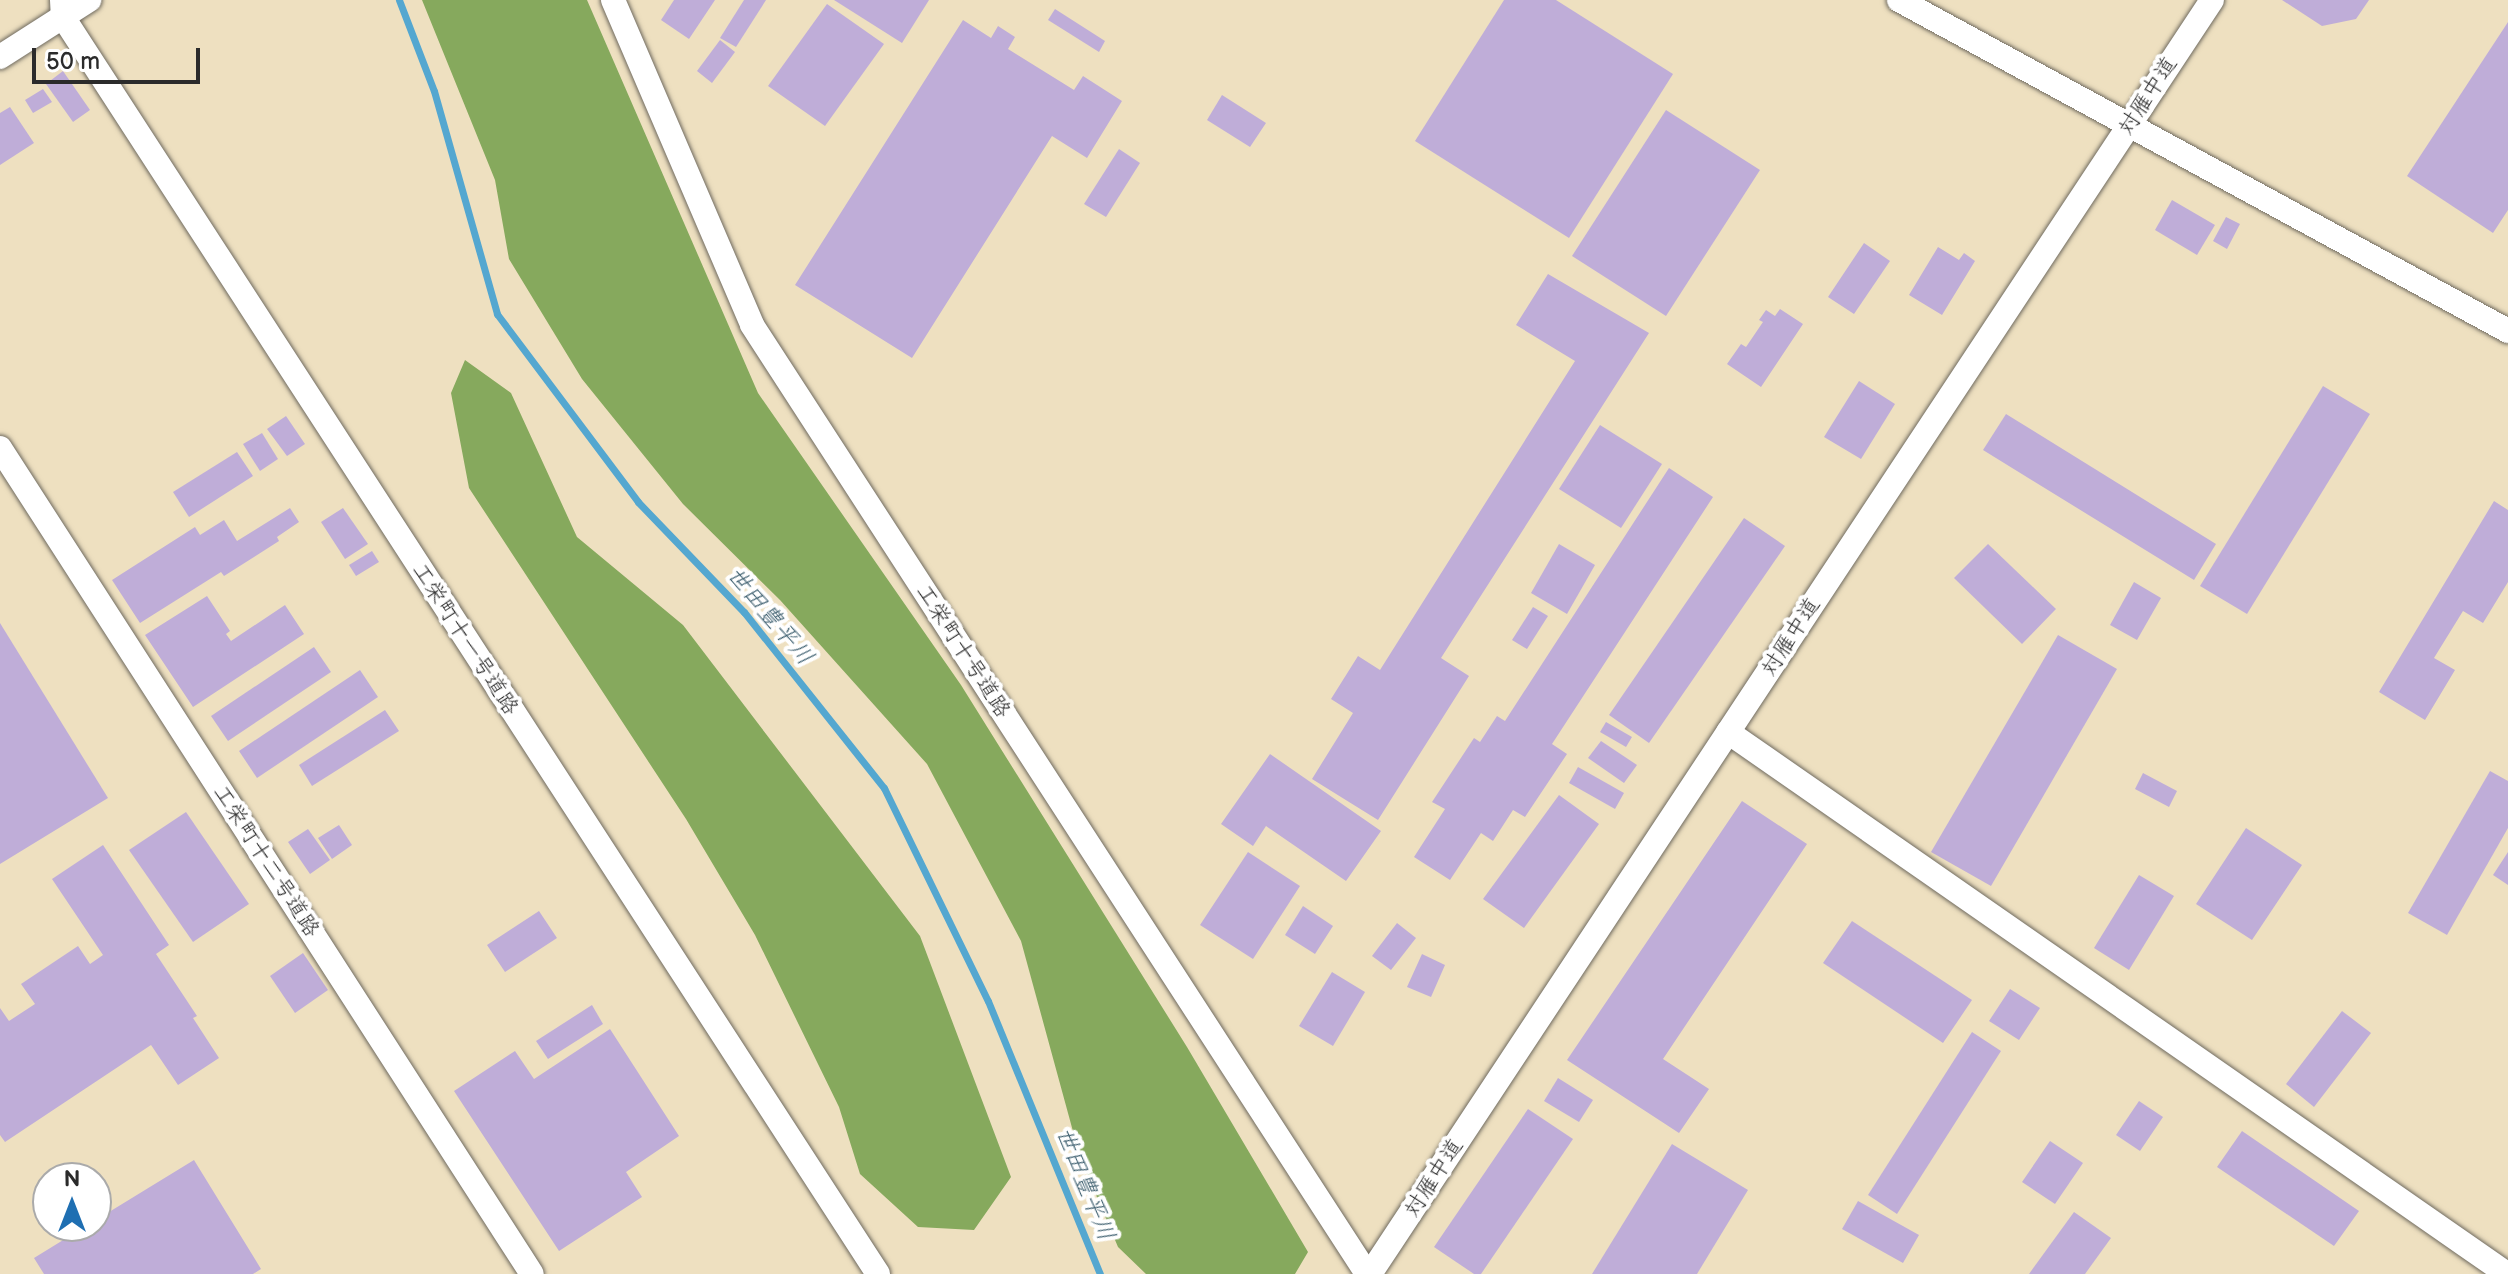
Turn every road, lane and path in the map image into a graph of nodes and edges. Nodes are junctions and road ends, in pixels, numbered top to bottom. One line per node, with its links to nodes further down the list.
1 (89, 0): 5 (street)
2 (613, 0): 13 (street, 工栄町十号道路)
3 (1899, 0): 7 (street)
4 (2212, 0): 7 (street, 対雁中道)
5 (62, 8): 6 (street); 12 (street, 工栄町十一号道路)
6 (0, 57)
7 (2129, 125): 8 (street); 10 (street, 対雁中道)
8 (2508, 331)
9 (0, 448): 11 (street, 工栄町十二号道路)
10 (1728, 732): 13 (street, 対雁中道); 14 (street)
11 (532, 1274)
12 (878, 1274)
13 (1368, 1274)
14 (2507, 1274)

